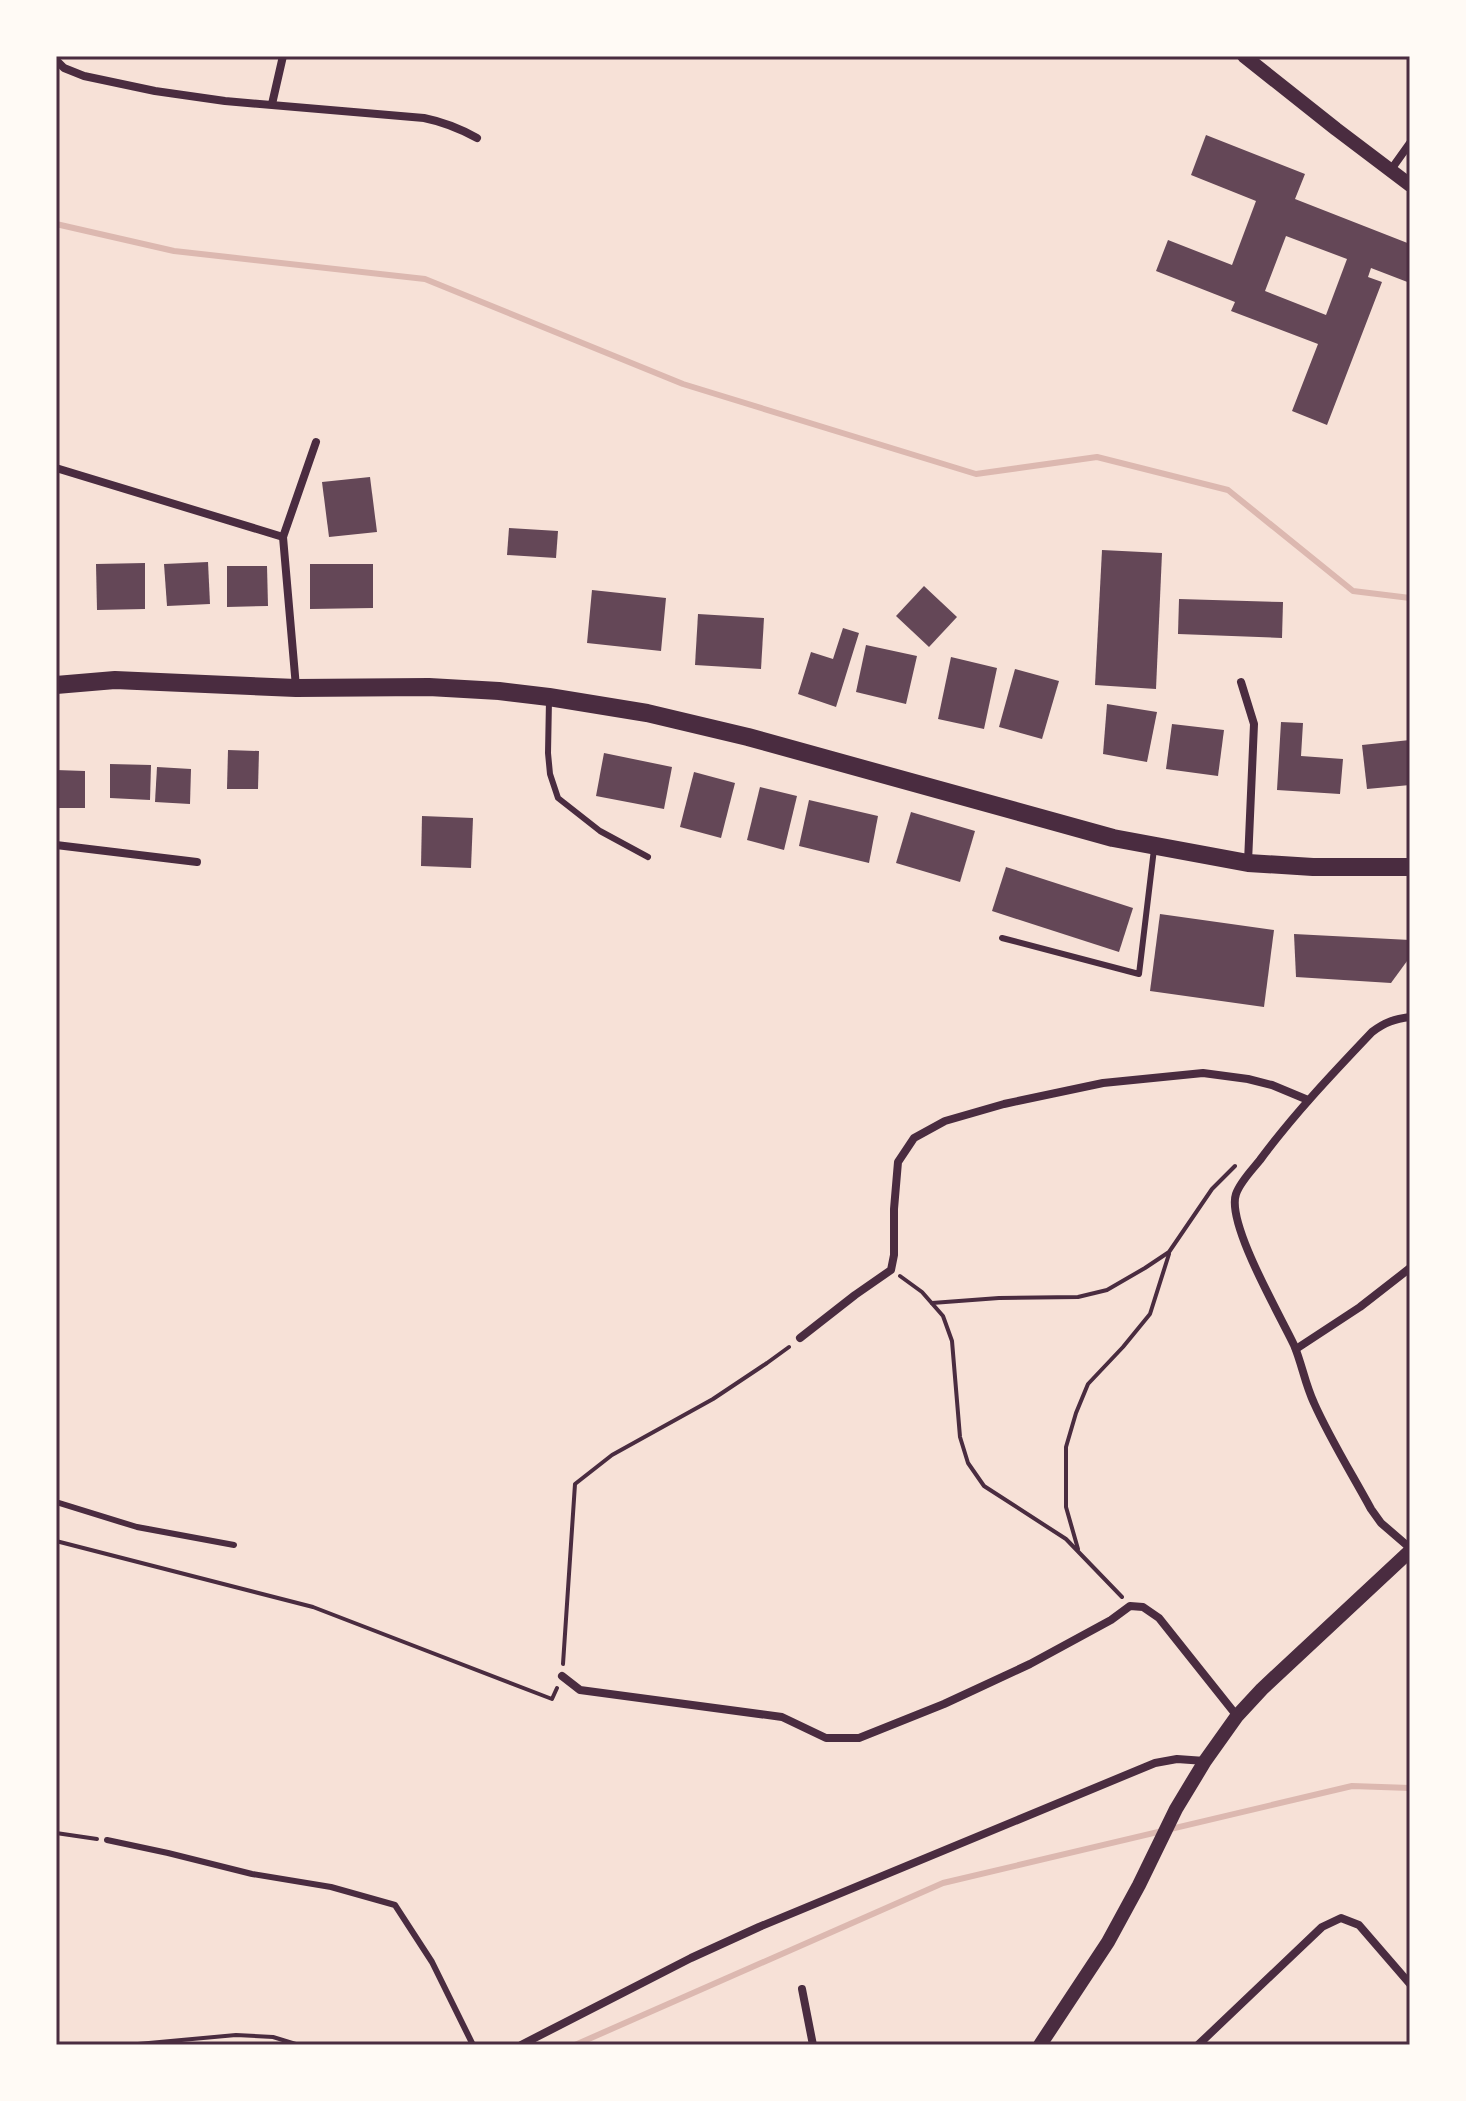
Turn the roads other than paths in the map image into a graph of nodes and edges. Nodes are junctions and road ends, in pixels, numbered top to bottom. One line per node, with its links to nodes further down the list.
1 (283, 56): 4 (street)
2 (1244, 56): 7 (street)
3 (56, 60): 4 (street)
4 (272, 104): 5 (street)
5 (477, 138)
6 (1410, 143): 7 (street)
7 (1390, 171): 8 (street)
8 (1410, 185)
9 (316, 442): 11 (street)
10 (56, 468): 11 (street)
11 (283, 537): 14 (street)
12 (1241, 682): 20 (street)
13 (56, 685): 14 (main road)
14 (296, 688): 15 (main road)
15 (549, 697): 17 (main road); 18 (lane)
16 (56, 845): 19 (street)
17 (1154, 846): 20 (main road); 22 (lane)
18 (648, 857)
19 (197, 862)
20 (1248, 863): 21 (main road)
21 (1410, 867)
22 (1002, 938)
23 (1410, 1017): 24 (street)
24 (1308, 1100): 26 (street); 27 (street)
25 (1410, 1268): 27 (street)
26 (800, 1338)
27 (1296, 1349): 30 (street)
28 (56, 1502): 29 (lane)
29 (234, 1545)
30 (1410, 1550): 32 (street)
31 (562, 1676): 32 (street)
32 (1237, 1716): 33 (street)
33 (1205, 1761): 38 (street); 40 (street)
34 (107, 1840): 37 (lane)
35 (1410, 1984): 41 (street)
36 (802, 1989): 39 (street)
37 (473, 2045)
38 (521, 2045)
39 (813, 2045)
40 (1040, 2045)
41 (1198, 2045)

